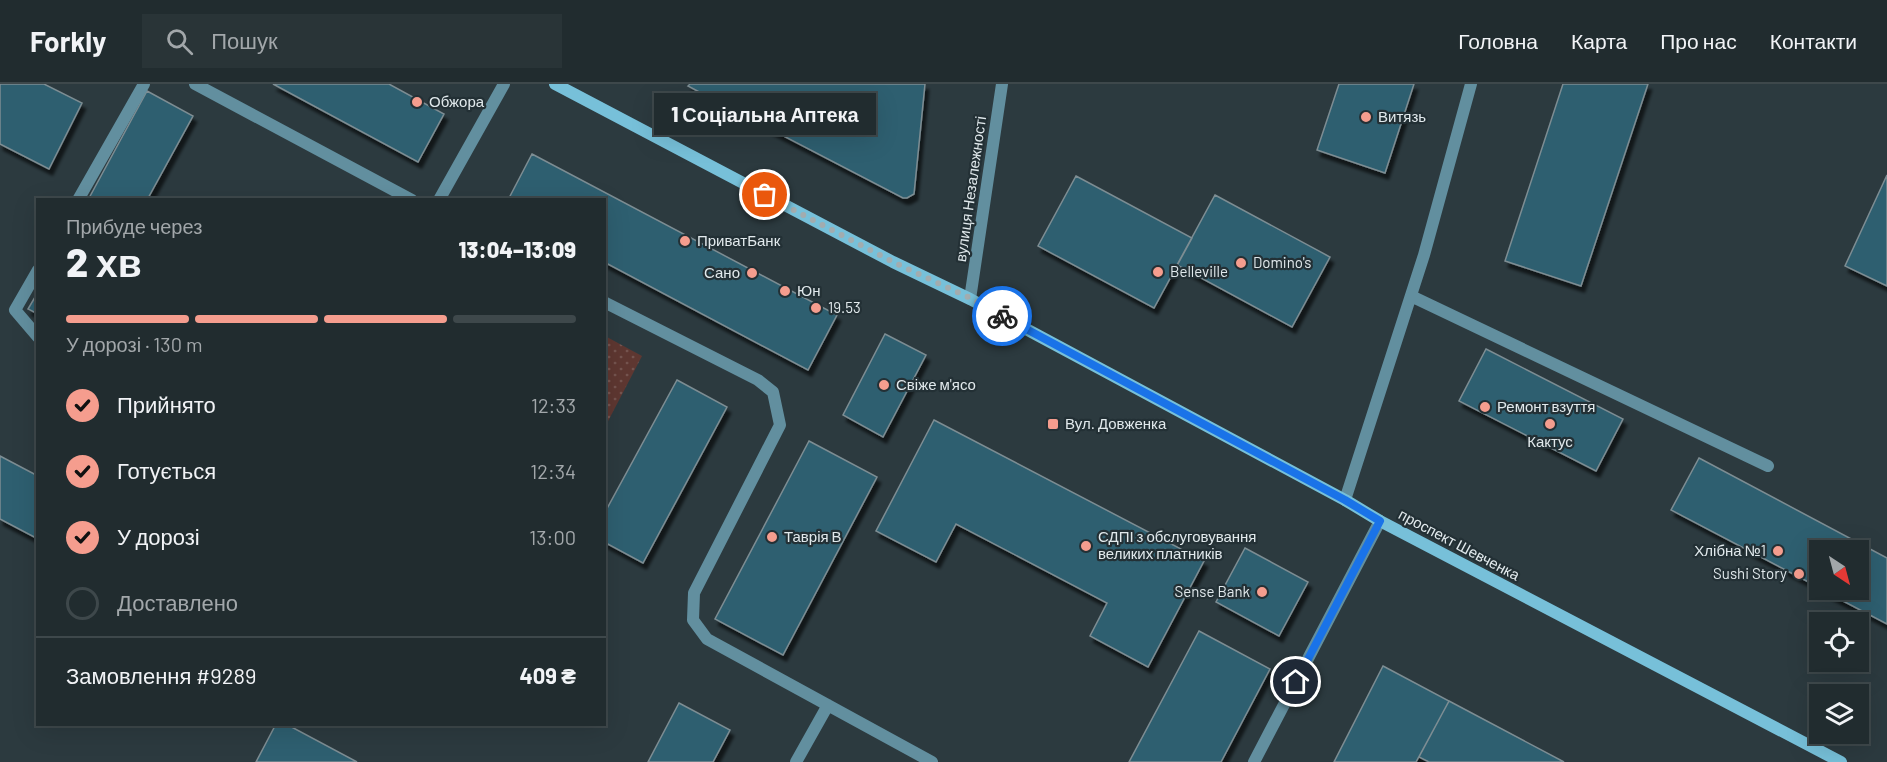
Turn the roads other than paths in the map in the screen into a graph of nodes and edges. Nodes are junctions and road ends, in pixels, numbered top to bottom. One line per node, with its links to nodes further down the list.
1 (144, 84): 7 (street)
2 (195, 84): 8 (street)
3 (504, 84): 9 (street)
4 (555, 84): 12 (main road, проспект Шевченка)
5 (1002, 84): 12 (street, вулиця Незалежності)
6 (1471, 84): 11 (street)
7 (79, 198)
8 (408, 198)
9 (440, 198)
10 (36, 273): 14 (street)
11 (1411, 296): 15 (street); 16 (street)
12 (970, 298): 16 (main road, проспект Шевченка)
13 (606, 303): 18 (street)
14 (36, 335)
15 (1768, 466)
16 (1345, 500): 17 (main road, проспект Шевченка)
17 (1380, 521): 19 (main road, проспект Шевченка); 22 (street)
18 (828, 705): 20 (street); 21 (street)
19 (1836, 761)
20 (796, 762)
21 (932, 762)
22 (1254, 762)

